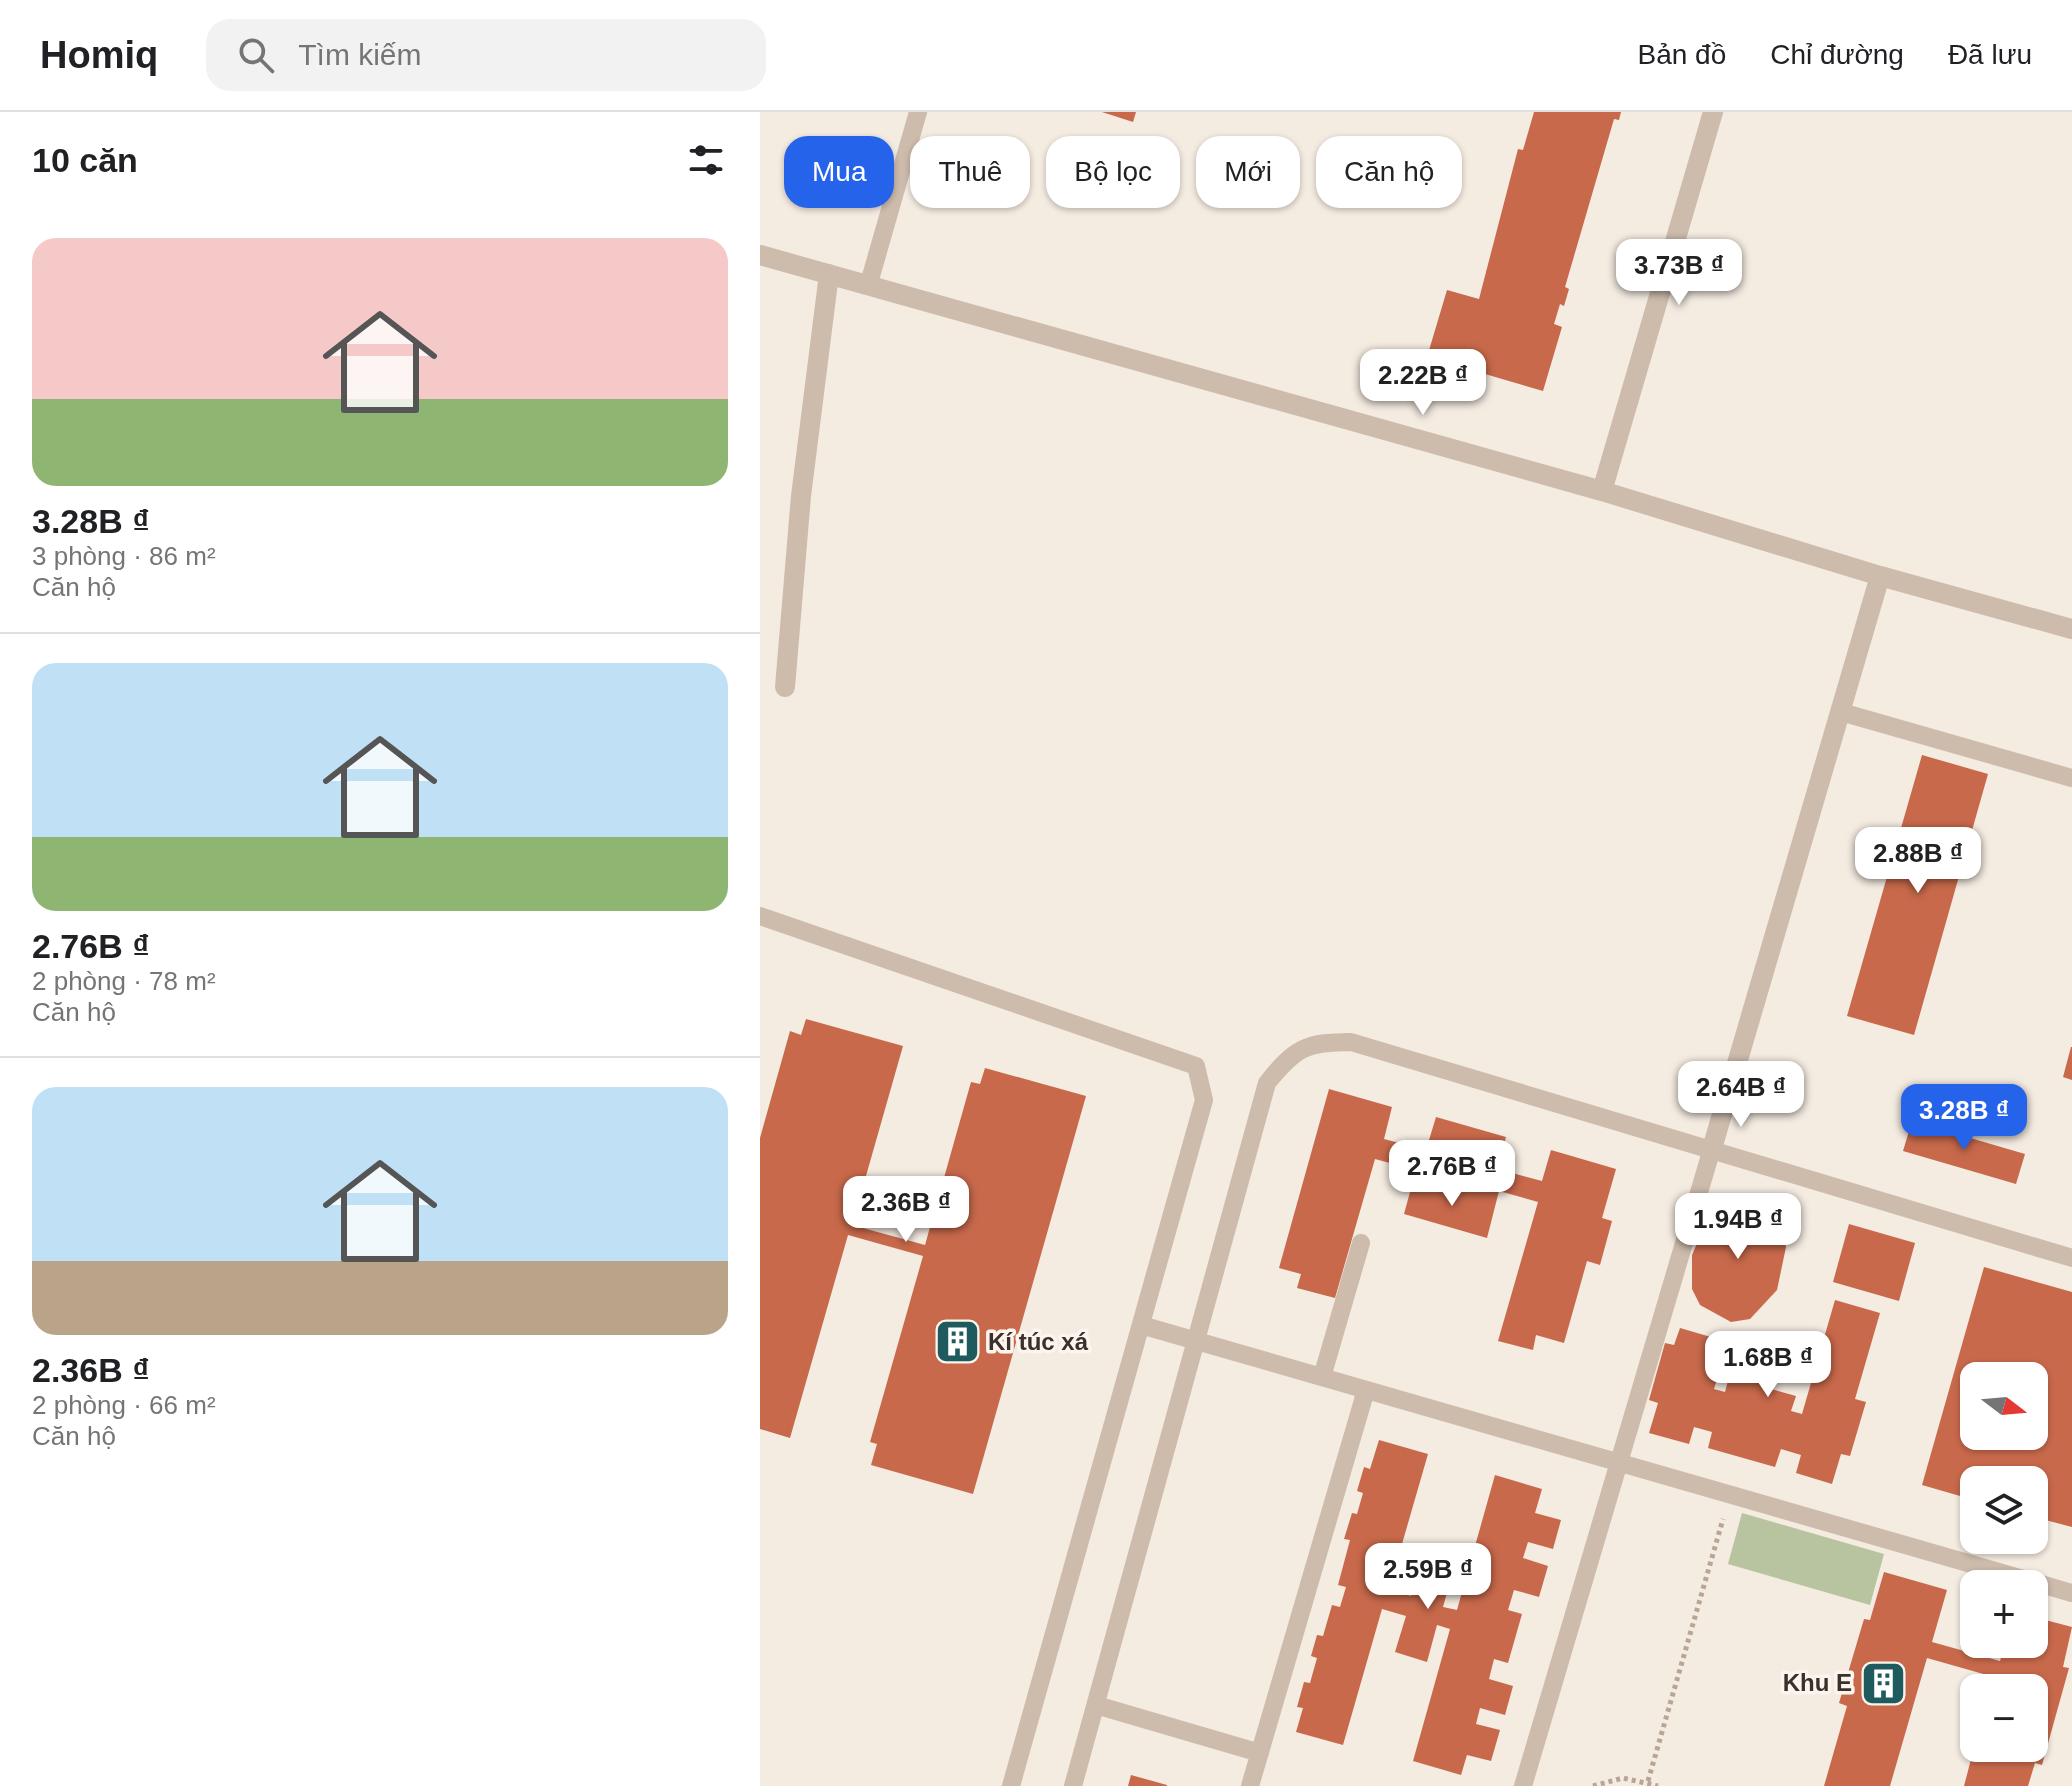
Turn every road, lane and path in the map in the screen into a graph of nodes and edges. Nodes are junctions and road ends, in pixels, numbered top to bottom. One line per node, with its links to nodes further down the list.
1 (918, 112): 5 (lane)
2 (1713, 112): 6 (street)
3 (760, 255): 4 (street)
4 (829, 274): 5 (street); 9 (street)
5 (869, 283): 6 (street)
6 (1602, 491): 7 (street)
7 (1880, 576): 8 (street); 10 (street)
8 (2072, 629)
9 (785, 687)
10 (1841, 712): 11 (lane); 13 (street)
11 (2072, 778)
12 (760, 916): 16 (lane)
13 (1711, 1152): 15 (lane); 17 (lane); 20 (lane)
14 (1361, 1243): 18 (lane)
15 (2072, 1258)
16 (1141, 1325): 17 (lane); 26 (lane)
17 (1198, 1342): 18 (lane); 23 (lane)
18 (1322, 1377): 19 (lane)
19 (1366, 1390): 20 (lane); 24 (lane)
20 (1617, 1462): 21 (lane); 29 (lane)
21 (1730, 1495): 22 (lane); 25 (path)
22 (2072, 1593)
23 (1096, 1705): 24 (lane); 27 (lane)
24 (1260, 1753): 28 (lane)
25 (1648, 1781): 30 (path); 31 (path)
26 (1011, 1786)
27 (1073, 1786)
28 (1250, 1786)
29 (1523, 1786)
30 (1593, 1786)
31 (1658, 1786)

